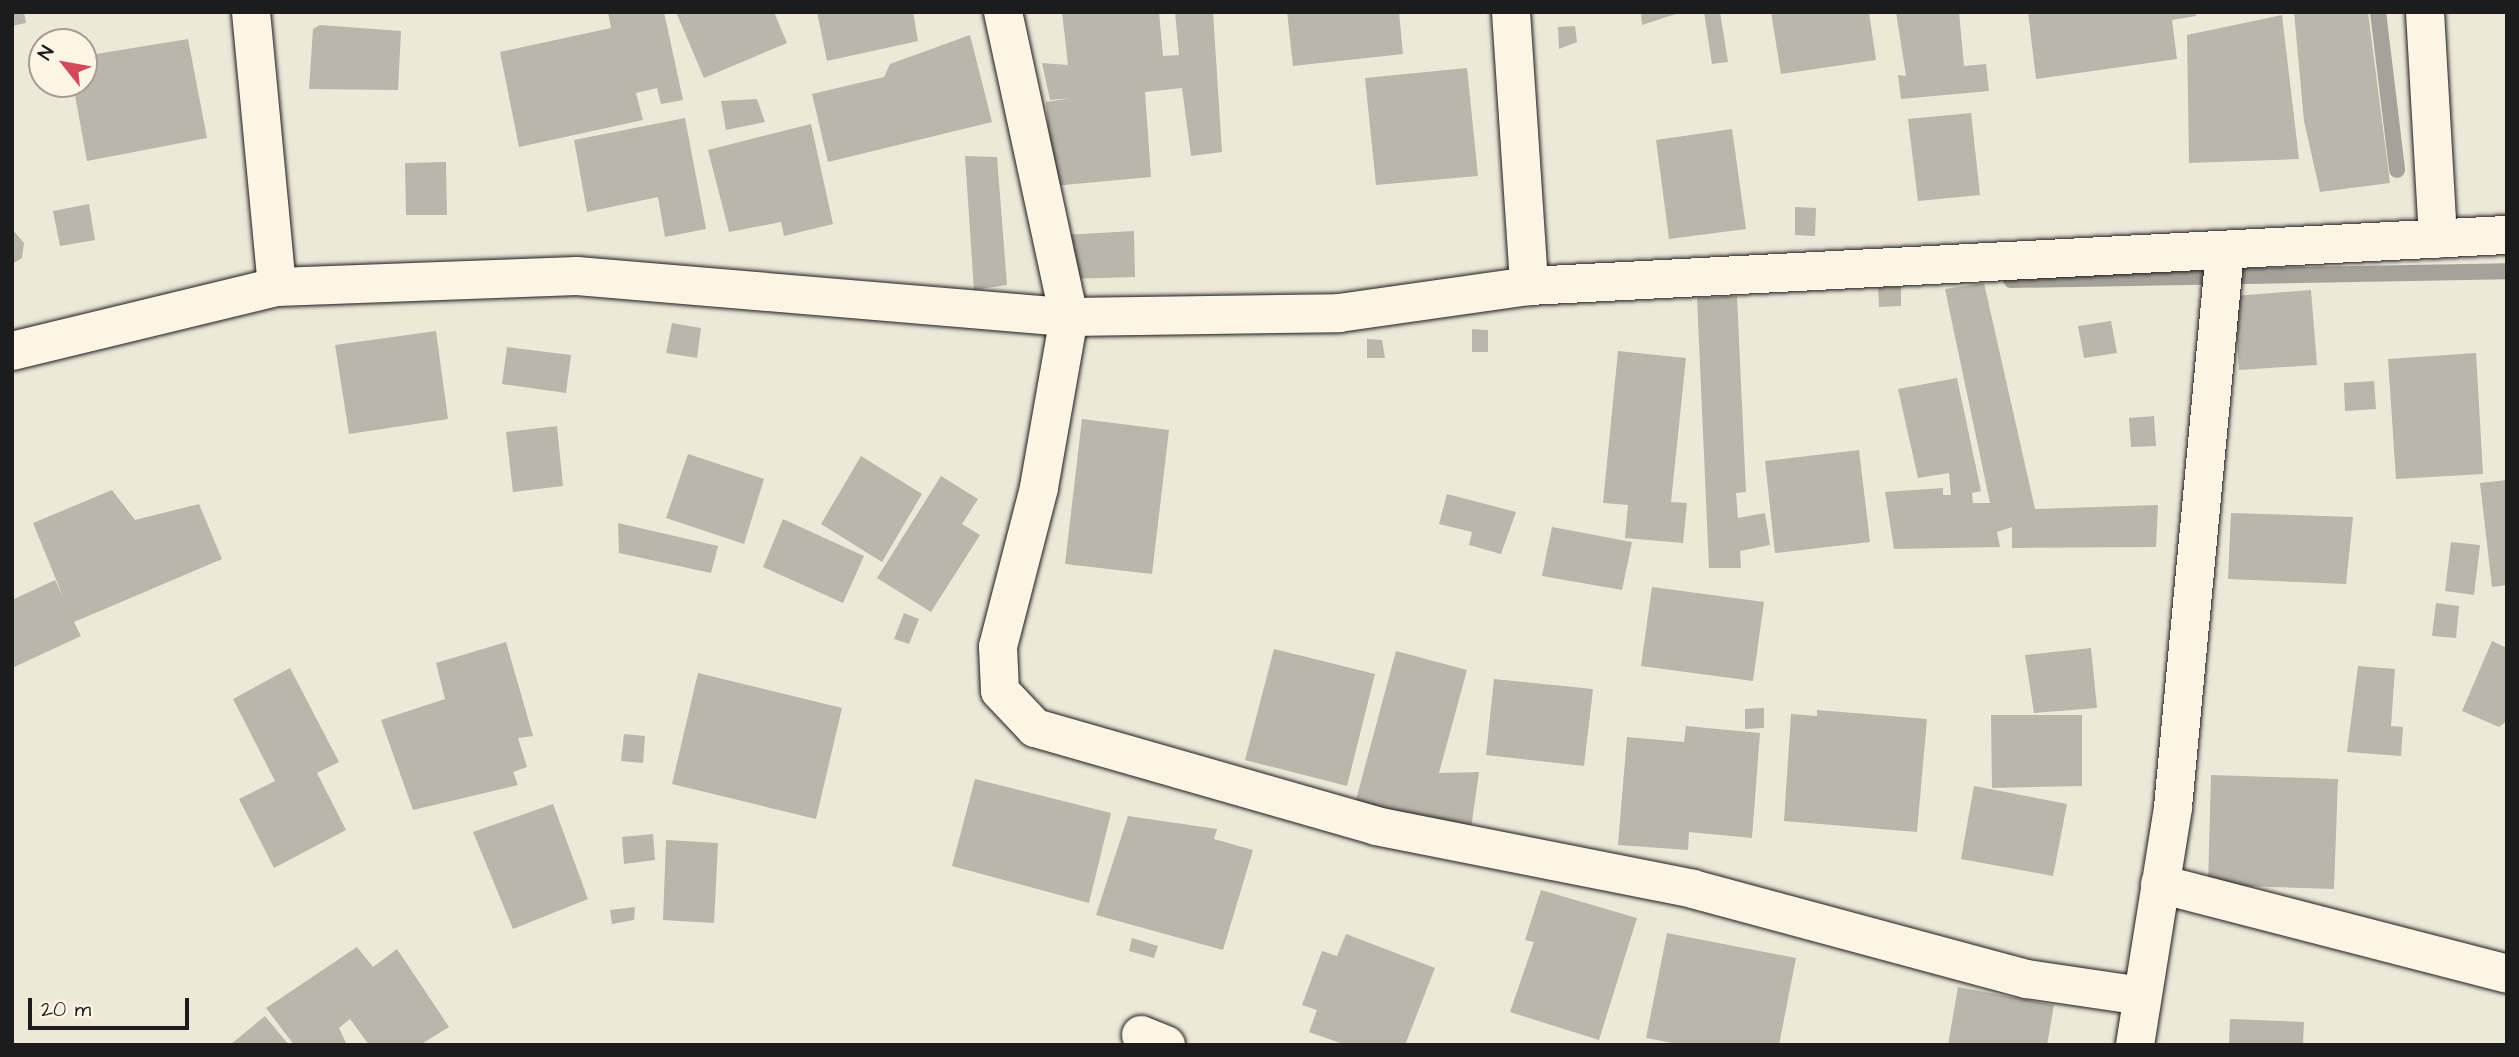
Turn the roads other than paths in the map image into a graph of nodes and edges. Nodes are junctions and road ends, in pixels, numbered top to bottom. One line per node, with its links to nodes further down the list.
1 (251, 12): 9 (street)
2 (1003, 12): 10 (street)
3 (1511, 12): 8 (street)
4 (2425, 12): 6 (street)
5 (2507, 235): 6 (street)
6 (2438, 239): 7 (street)
7 (2225, 251): 8 (street); 12 (street)
8 (1529, 286): 10 (street)
9 (277, 287): 10 (street); 11 (street)
10 (1069, 317): 14 (street)
11 (12, 351)
12 (2160, 884): 13 (street); 14 (street)
13 (2507, 974)
14 (2141, 996): 15 (street)
15 (2135, 1045)

